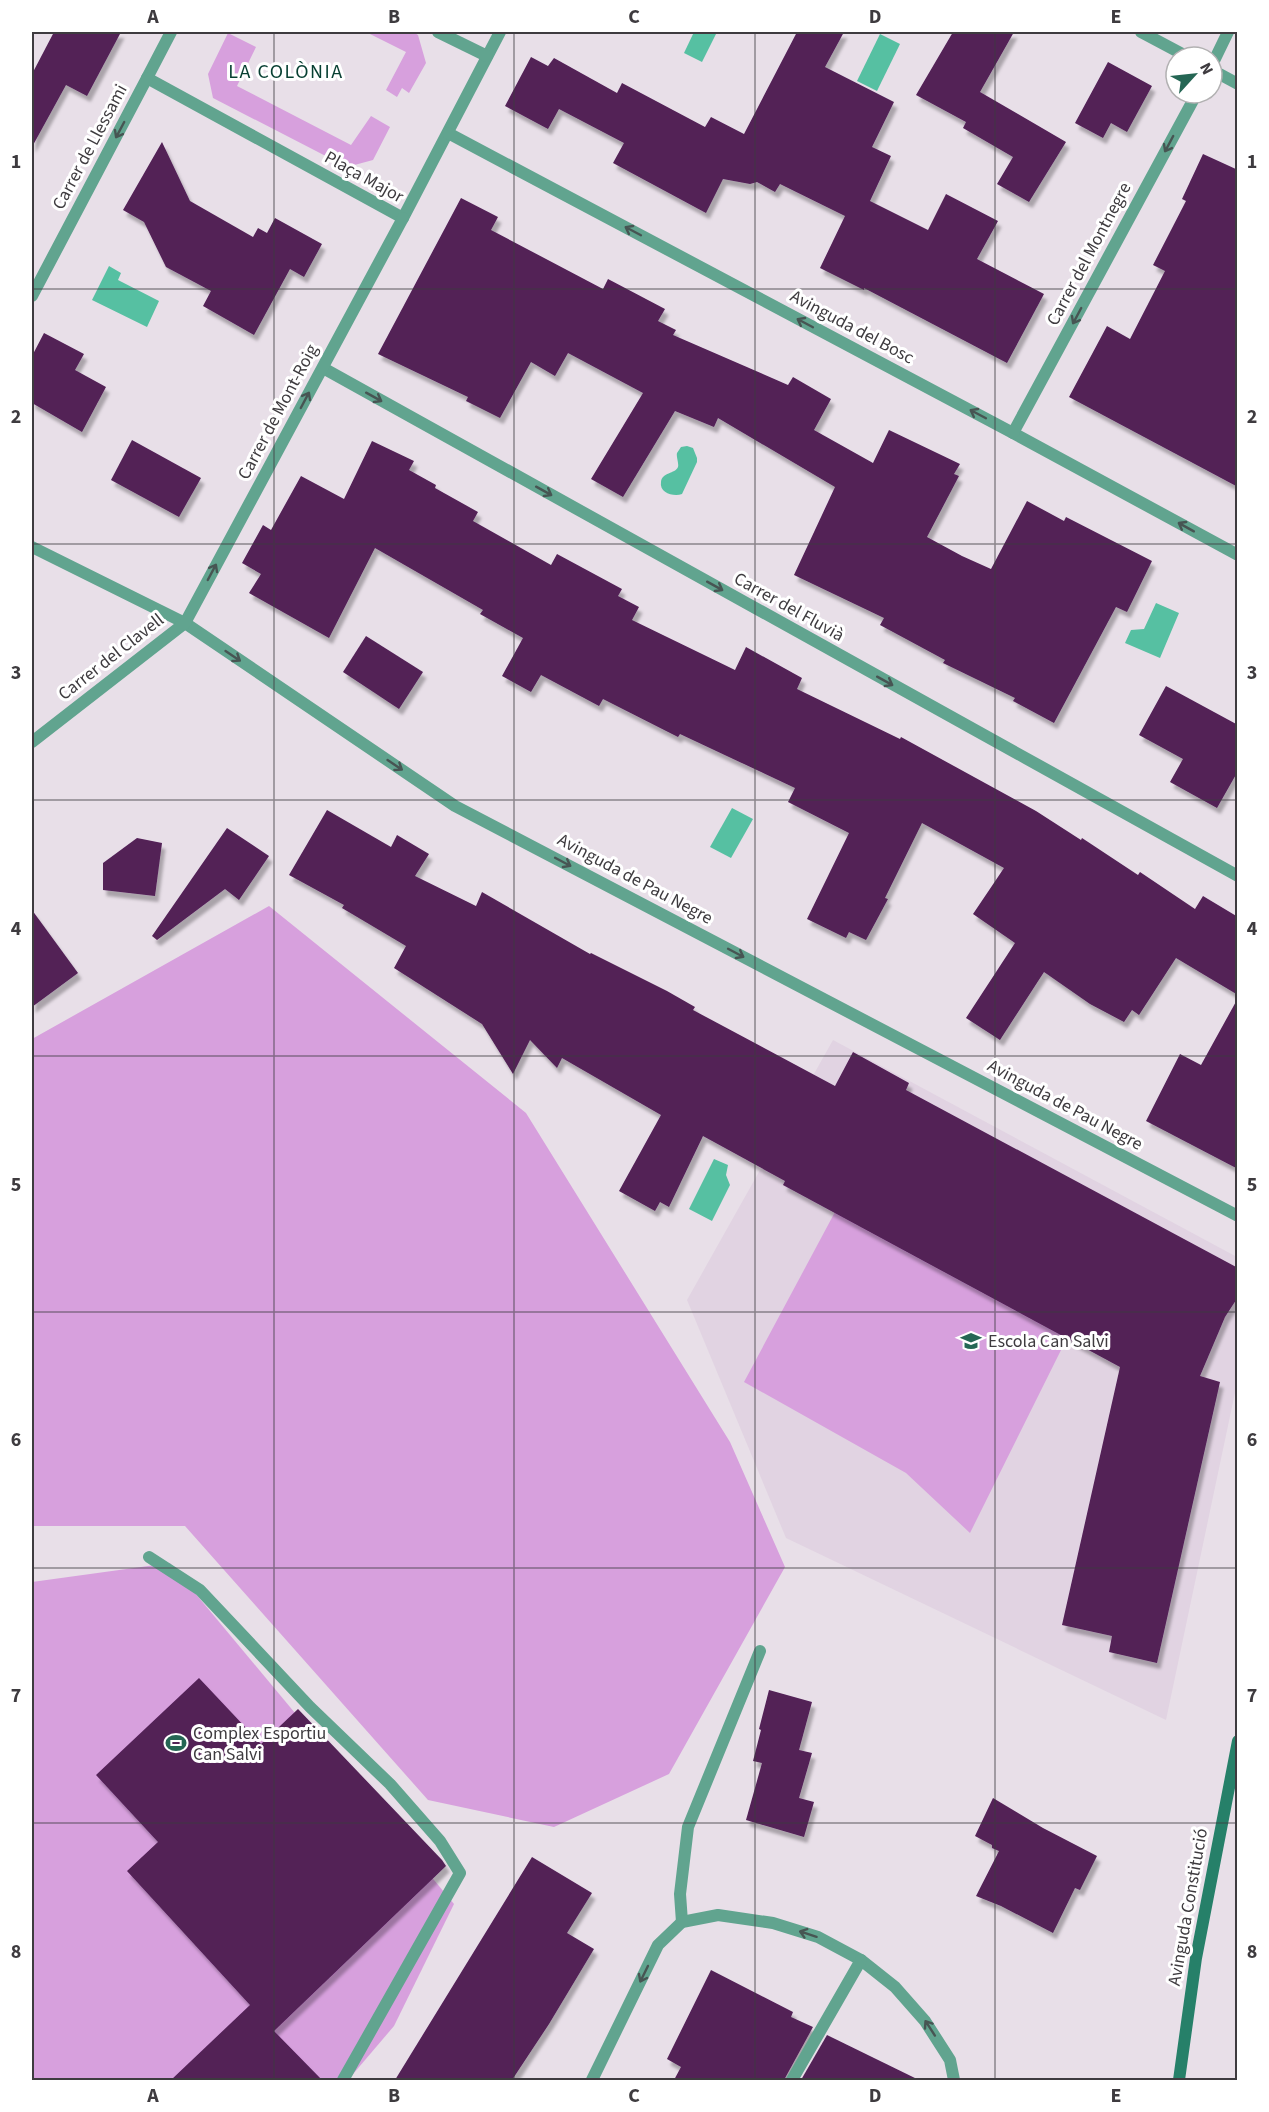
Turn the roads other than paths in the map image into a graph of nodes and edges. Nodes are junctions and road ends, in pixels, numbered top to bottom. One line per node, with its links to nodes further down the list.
1 (171, 32): 8 (street)
2 (438, 32): 6 (street)
3 (500, 32): 6 (street)
4 (1141, 32): 5 (street)
5 (1165, 45)
6 (487, 56): 11 (street, Plaça Major)
7 (1224, 76): 9 (street)
8 (147, 78): 12 (street, Plaça Major); 13 (street, Carrer de Llessami, one-way to 13)
9 (1238, 84)
10 (1191, 105): 15 (street, Carrer del Montnegre, one-way to 15)
11 (448, 133): 12 (street, Plaça Major); 15 (street, Avinguda del Bosc, one-way to 11)
12 (403, 218): 14 (street, Carrer de Mont-Roig)
13 (32, 296)
14 (323, 368): 18 (street, Carrer de Mont-Roig, one-way to 14); 20 (street, Carrer del Fluvià, one-way to 20)
15 (1013, 433): 17 (street, Avinguda del Bosc, one-way to 15)
16 (32, 548): 18 (street, Avinguda de Pau Negre)
17 (1238, 555)
18 (185, 623): 19 (street, Carrer del Clavell); 21 (street, Avinguda de Pau Negre, one-way to 21)
19 (32, 742)
20 (1238, 876)
21 (1238, 1216)
22 (149, 1557): 27 (street)
23 (760, 1651): 25 (street)
24 (1238, 1741): 31 (street, Avinguda Constitució)
25 (682, 1922): 26 (street, one-way to 25); 28 (street, one-way to 28)
26 (861, 1960): 29 (street); 30 (street, one-way to 26)
27 (343, 2080)
28 (592, 2080)
29 (792, 2080)
30 (954, 2080)
31 (1179, 2080)

